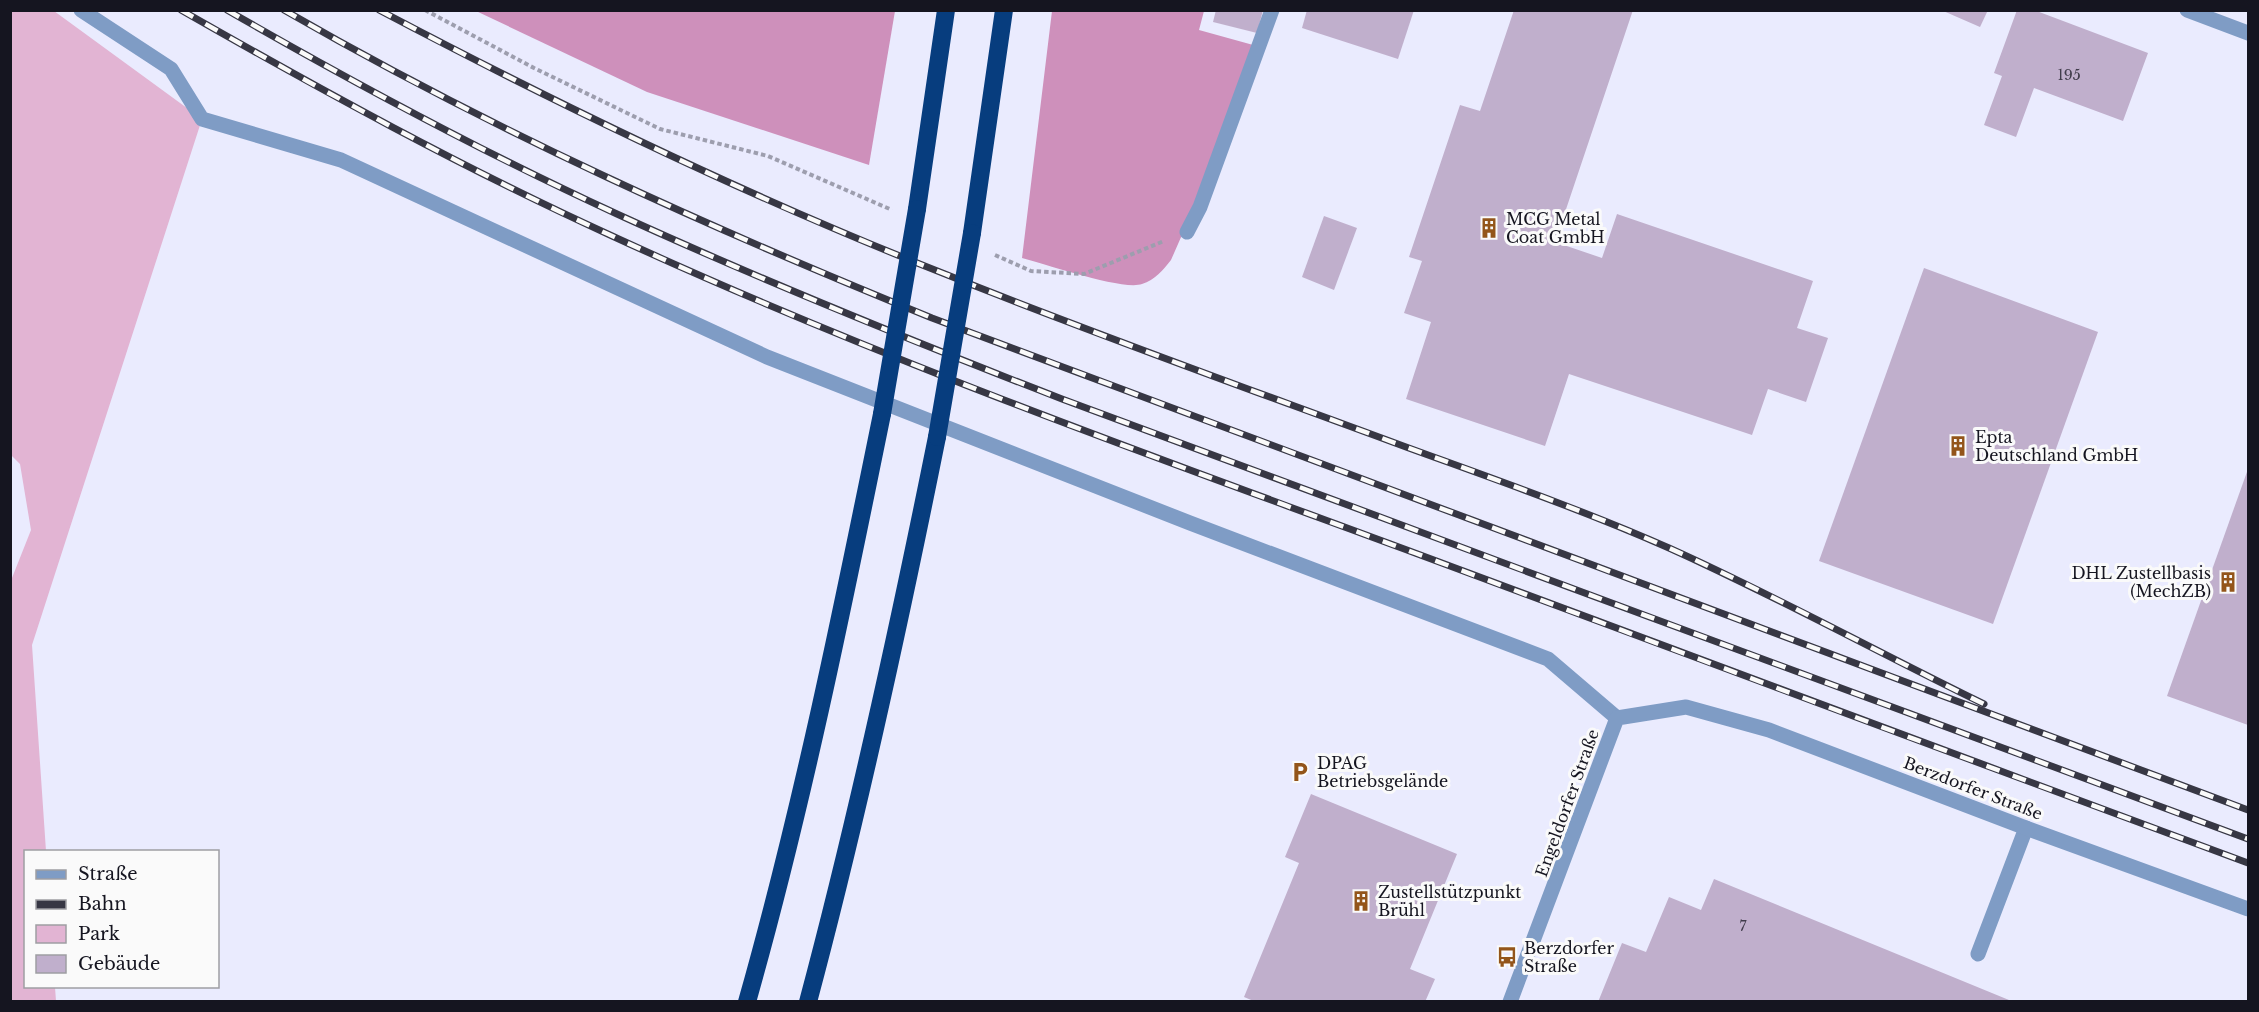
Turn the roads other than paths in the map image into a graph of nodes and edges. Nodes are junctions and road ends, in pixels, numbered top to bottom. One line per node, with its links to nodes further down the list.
1 (81, 10): 8 (street)
2 (946, 10): 12 (highway, bridge)
3 (1004, 10): 13 (highway, bridge)
4 (1272, 10): 7 (street)
5 (2187, 10): 6 (street)
6 (2248, 33)
7 (1187, 231)
8 (1617, 718): 9 (street, Berzdorfer Straße); 14 (street, Engeldorfer Straße)
9 (2026, 828): 10 (street, Berzdorfer Straße); 11 (street)
10 (2248, 909)
11 (1978, 954)
12 (747, 1002)
13 (808, 1002)
14 (1510, 1002)

